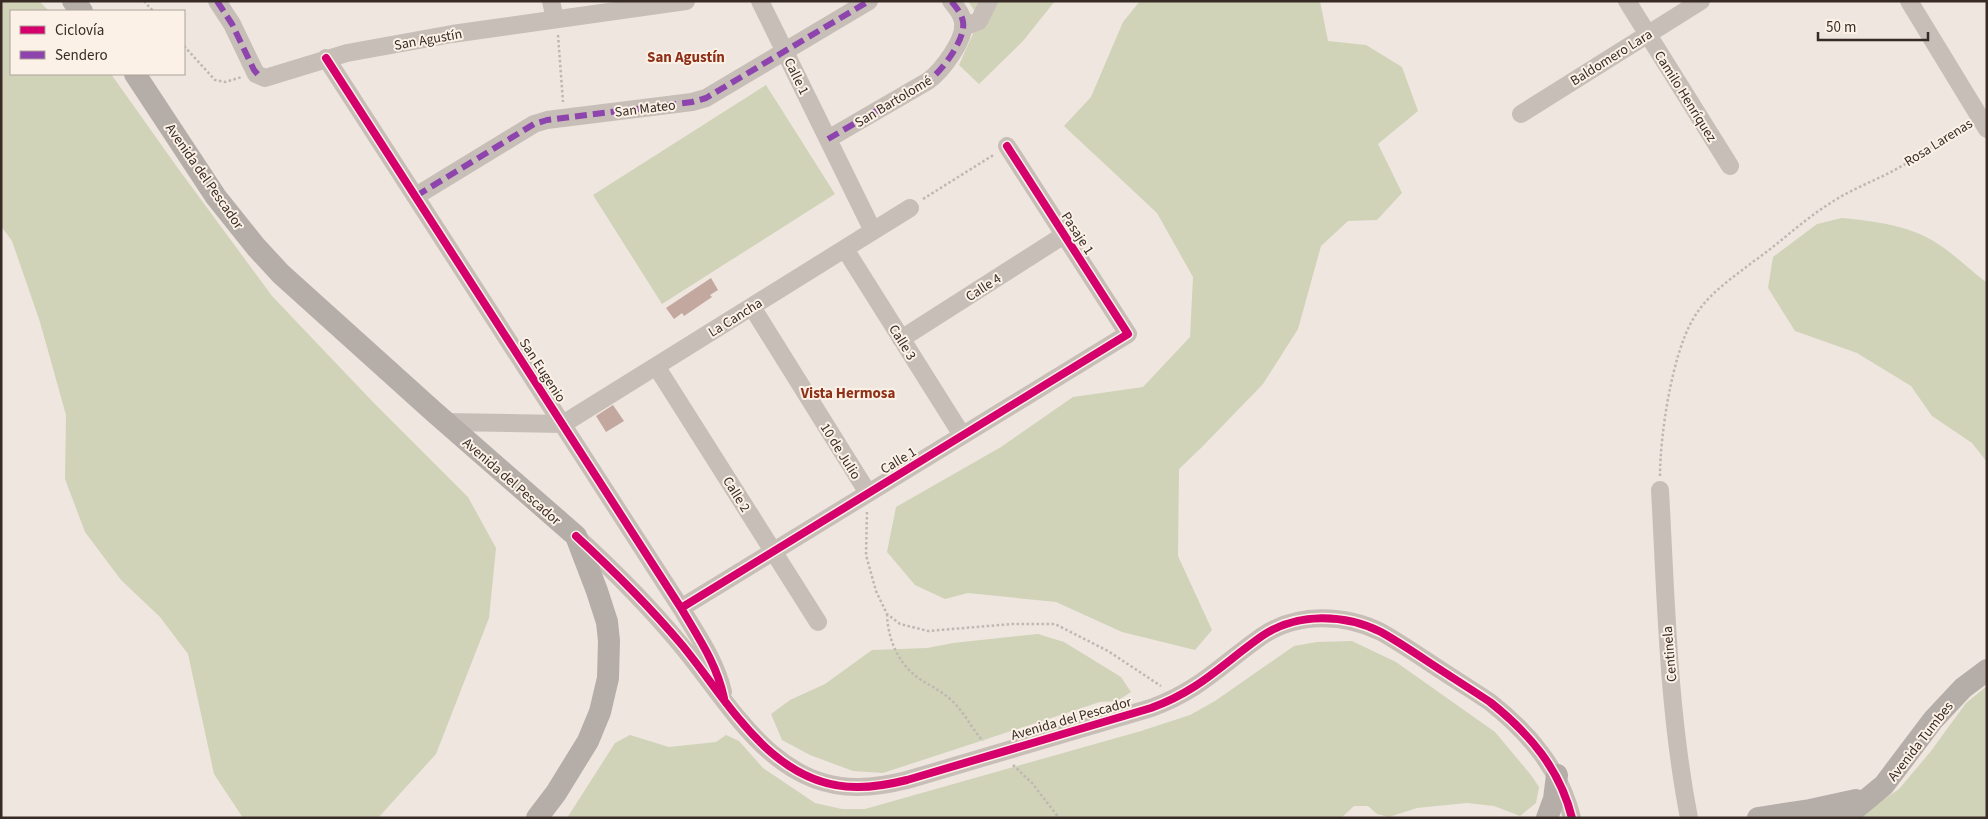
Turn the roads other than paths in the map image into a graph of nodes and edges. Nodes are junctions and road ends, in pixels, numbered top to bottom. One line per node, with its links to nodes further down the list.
1 (217, 1): 15 (street, San Agustín)
2 (551, 1): 11 (street)
3 (686, 1): 11 (street, San Agustín)
4 (760, 1): 14 (street, Calle 1)
5 (869, 1): 14 (street, San Mateo)
6 (951, 1): 12 (street)
7 (989, 1): 12 (street)
8 (1627, 1): 13 (street, Camilo Henríquez)
9 (1702, 1): 13 (street, Baldomero Lara)
10 (1909, 1): 18 (street)
11 (555, 18): 15 (street, San Agustín)
12 (963, 27): 19 (street, San Bartolomé)
13 (1648, 34): 17 (street, Baldomero Lara); 21 (street, Camilo Henríquez)
14 (786, 51): 19 (street, Calle 1); 22 (street, San Mateo)
15 (326, 58): 22 (street, San Eugenio)
16 (136, 75): 31 (main road, Avenida del Pescador)
17 (1521, 114)
18 (1984, 119)
19 (828, 139): 24 (street, Calle 1)
20 (1007, 146): 25 (street, Pasaje 1)
21 (1730, 166)
22 (416, 196): 32 (street, San Eugenio)
23 (910, 208): 24 (street, La Cancha)
24 (873, 232): 26 (street, La Cancha)
25 (1064, 235): 28 (street, Pasaje 1); 29 (street, Calle 4)
26 (844, 249): 27 (street, La Cancha); 29 (street, Calle 3)
27 (752, 307): 30 (street, La Cancha); 35 (street, 10 de Julio)
28 (1128, 334): 33 (street, Calle 1)
29 (901, 339): 33 (street, Calle 3)
30 (656, 366): 32 (street, La Cancha); 37 (street, Calle 2)
31 (444, 422): 32 (street); 36 (main road, Avenida del Pescador)
32 (563, 424): 38 (street, San Eugenio)
33 (962, 435): 35 (street, Calle 1)
34 (1660, 490): 47 (street, Centinela)
35 (868, 493): 37 (street, Calle 1)
36 (576, 536): 41 (street, Avenida del Pescador); 44 (main road)
37 (773, 551): 38 (street, Calle 1); 39 (street, Calle 2)
38 (680, 608): 41 (street, San Eugenio)
39 (818, 622)
40 (1987, 670): 43 (main road, Avenida Tumbes)
41 (725, 702): 42 (street, Avenida del Pescador)
42 (1557, 775): 45 (main road); 46 (street, Avenida del Pescador)
43 (1876, 793): 48 (main road, Avenida Tumbes); 49 (main road, Avenida Tumbes)
44 (537, 818)
45 (1547, 818)
46 (1572, 818)
47 (1689, 818)
48 (1758, 818)
49 (1838, 818)

